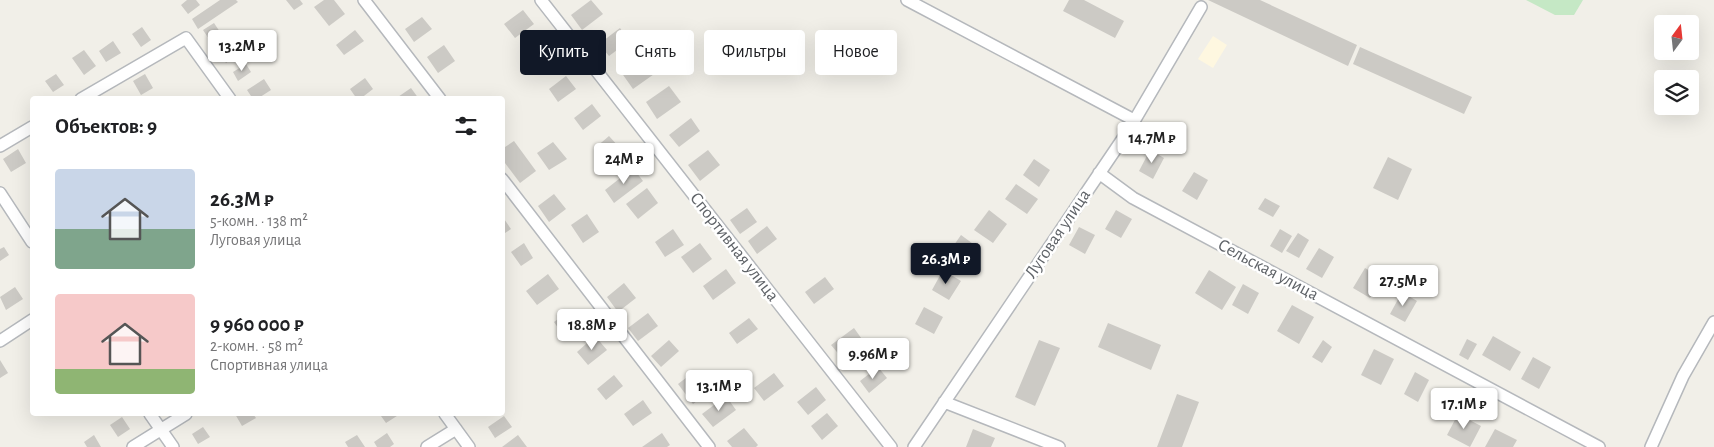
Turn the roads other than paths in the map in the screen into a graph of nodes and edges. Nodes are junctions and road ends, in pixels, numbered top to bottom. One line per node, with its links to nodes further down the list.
1 (364, 0): 7 (street)
2 (540, 0): 29 (street, Спортивная улица)
3 (907, 0): 8 (street)
4 (1201, 7): 8 (street, Луговая улица)
5 (86, 96): 6 (street)
6 (228, 96)
7 (438, 96)
8 (1134, 120): 11 (street, Луговая улица)
9 (30, 128): 10 (street)
10 (0, 146)
11 (1099, 173): 18 (street, Луговая улица); 32 (street, Сельская улица)
12 (505, 183): 28 (street)
13 (0, 193): 14 (street)
14 (30, 239)
15 (30, 321): 17 (street)
16 (1714, 322): 33 (street)
17 (0, 341)
18 (944, 402): 30 (street, Луговая улица); 31 (street)
19 (151, 416): 22 (street)
20 (183, 416): 22 (street)
21 (446, 416): 23 (street)
22 (160, 429): 24 (street); 25 (street)
23 (456, 429): 26 (street); 27 (street)
24 (133, 447)
25 (172, 447)
26 (427, 447)
27 (468, 447)
28 (709, 447)
29 (891, 447)
30 (914, 447)
31 (1059, 447)
32 (1599, 447)
33 (1650, 447)

